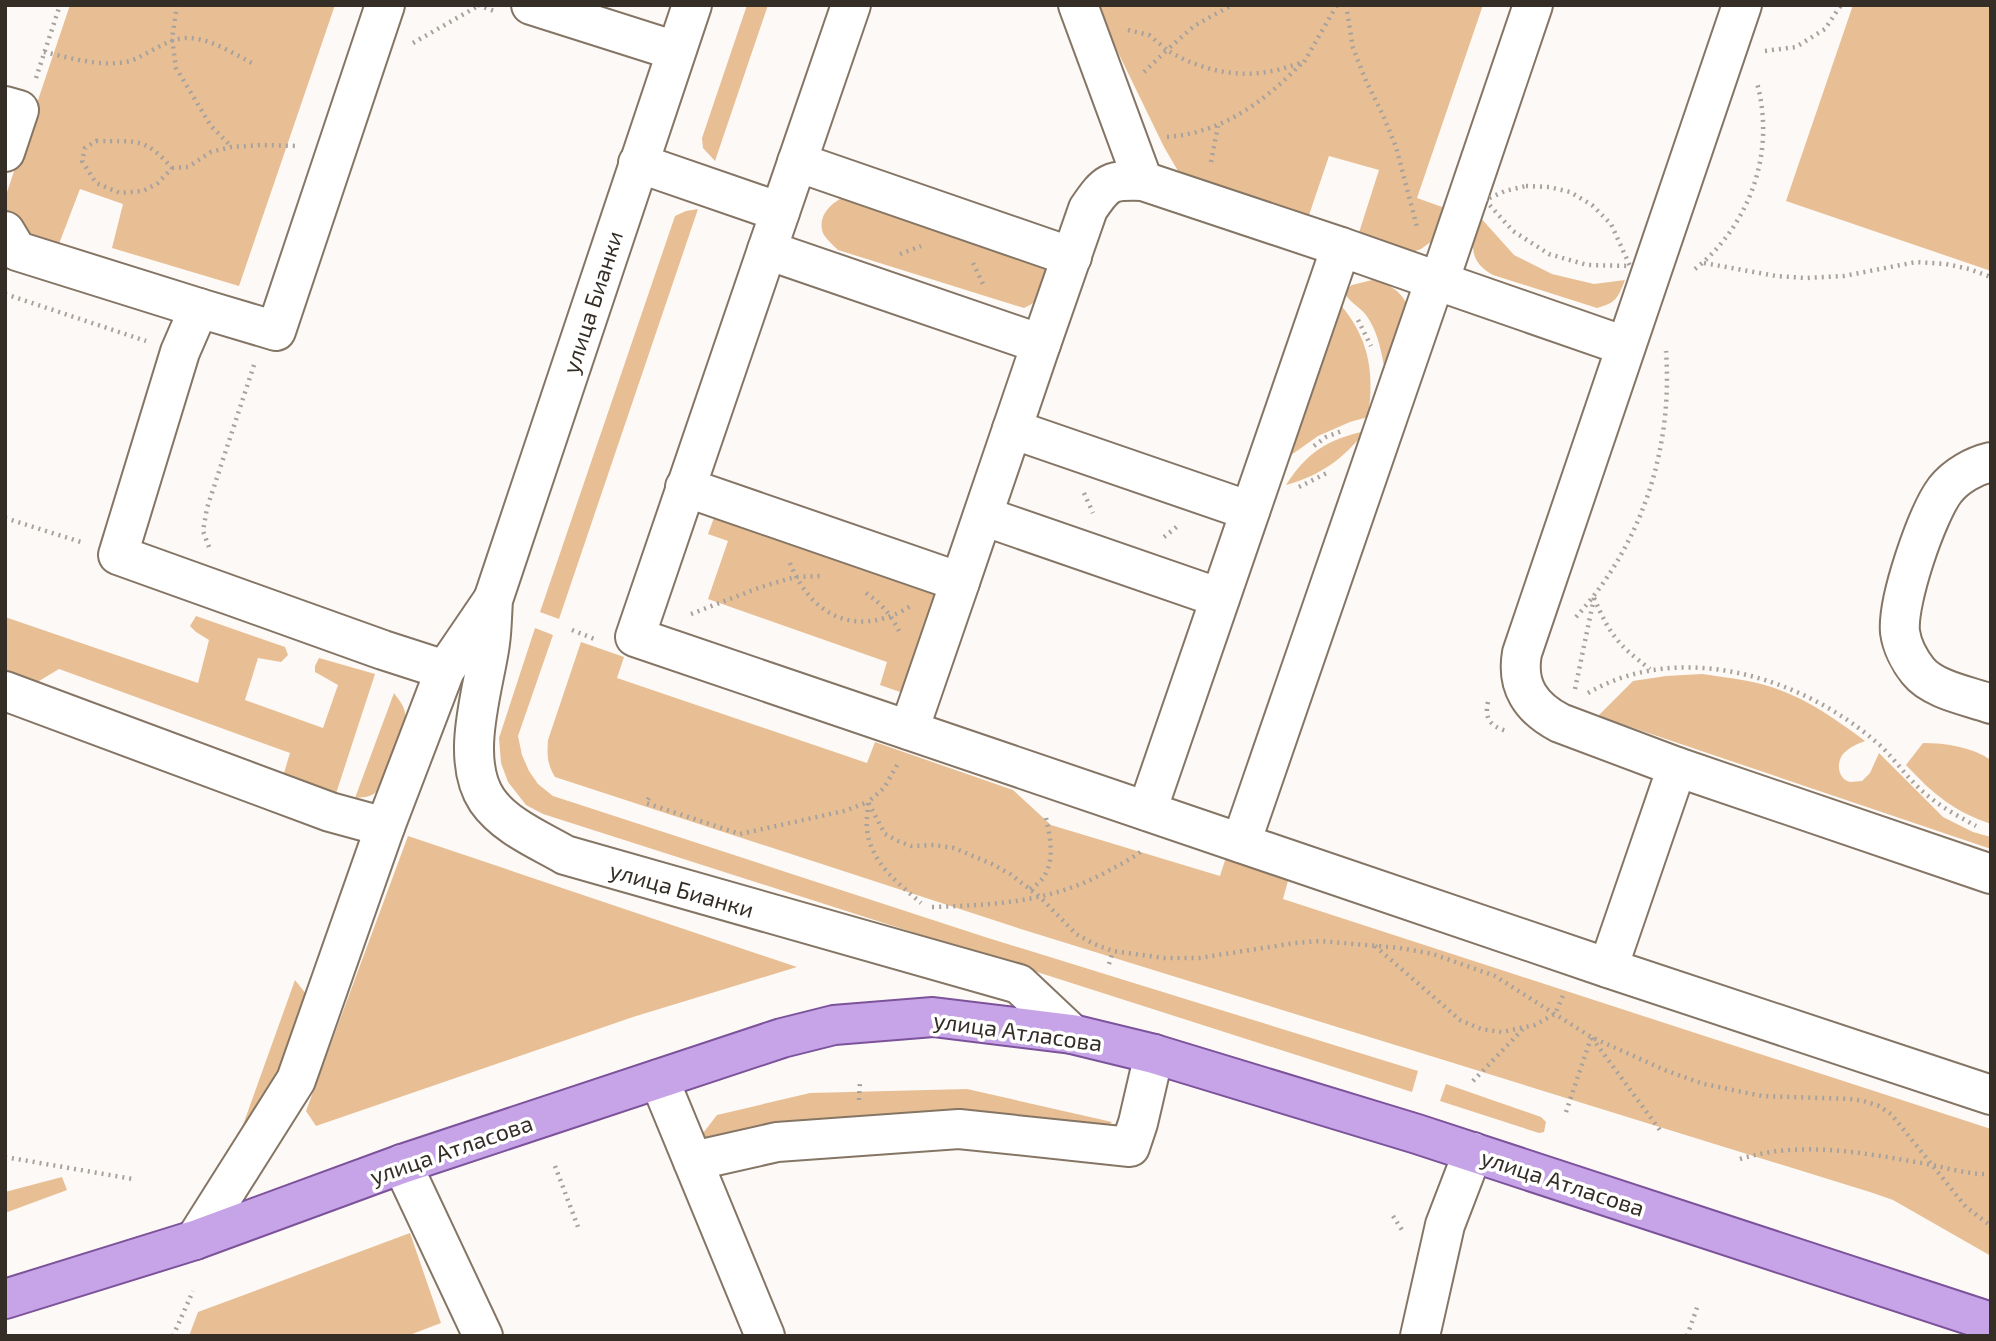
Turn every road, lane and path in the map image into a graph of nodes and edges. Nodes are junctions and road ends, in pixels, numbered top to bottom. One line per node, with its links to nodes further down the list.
1 (60, 5): 21 (path)
2 (177, 5): 15 (path)
3 (385, 5): 28 (street)
4 (531, 5): 20 (street)
5 (692, 5): 20 (street, улица Бианки)
6 (850, 5): 30 (street)
7 (1078, 5): 16 (street)
8 (1232, 5): 18 (path)
9 (1338, 5): 22 (path)
10 (1346, 5): 42 (path)
11 (1533, 5): 42 (street)
12 (1742, 5): 41 (street)
13 (1841, 5): 19 (path)
14 (479, 6): 17 (path)
15 (172, 39): 21 (path); 23 (path); 27 (path)
16 (1091, 41): 18 (path); 26 (street)
17 (411, 44)
18 (1167, 50): 22 (path)
19 (1756, 50)
20 (676, 51): 31 (street, улица Бианки)
21 (44, 52): 25 (path)
22 (1304, 62): 26 (path)
23 (254, 64)
24 (1754, 73): 38 (path)
25 (12, 108): 29 (street)
26 (1127, 137): 33 (street)
27 (231, 147): 28 (path); 32 (path)
28 (338, 148): 43 (street)
29 (5, 152)
30 (797, 162): 34 (street); 37 (street)
31 (638, 163): 34 (street); 66 (street, улица Бианки)
32 (172, 168): 32 (path)
33 (1143, 181): 37 (street); 39 (street)
34 (780, 212): 36 (street)
35 (5, 231): 43 (street)
36 (767, 250): 44 (street); 53 (street)
37 (1072, 257): 44 (street)
38 (1703, 263): 40 (path); 41 (path)
39 (1335, 264): 42 (street); 46 (path); 54 (street)
40 (1991, 277)
41 (1637, 279): 41 (path); 45 (street); 64 (path)
42 (1437, 281): 45 (street); 48 (street)
43 (199, 308): 59 (street)
44 (1041, 344): 49 (street)
45 (1625, 346): 76 (street)
46 (1372, 350)
47 (255, 364): 58 (path)
48 (1386, 422): 50 (path); 87 (street)
49 (1012, 429): 54 (street); 55 (street)
50 (1308, 450)
51 (1991, 463): 74 (street)
52 (1337, 467): 54 (path)
53 (685, 487): 57 (street); 69 (street)
54 (1253, 503): 65 (street)
55 (983, 516): 62 (street); 65 (street)
56 (5, 518): 59 (path)
57 (783, 521): 61 (path); 62 (street)
58 (210, 550)
59 (118, 555): 71 (street)
60 (825, 576): 61 (path)
61 (795, 577): 67 (path); 69 (path)
62 (960, 582): 67 (path); 72 (street)
63 (860, 589): 67 (path)
64 (1594, 597): 68 (path); 70 (path); 76 (path)
65 (1220, 598): 83 (street)
66 (493, 600): 71 (street, улица Бианки); 101 (street, улица Бианки)
67 (892, 616): 72 (path)
68 (1570, 624)
69 (640, 638): 77 (street)
70 (1650, 669): 76 (path); 86 (path)
71 (445, 670): 85 (street, улица Бианки)
72 (925, 685): 77 (street)
73 (5, 691): 85 (street)
74 (1991, 704)
75 (1486, 706): 78 (path)
76 (1566, 713): 80 (street)
77 (909, 730): 83 (street)
78 (1515, 734)
79 (896, 766): 82 (path)
80 (1677, 767): 89 (street); 97 (street)
81 (649, 798): 82 (path)
82 (868, 802): 90 (path); 92 (path)
83 (1147, 811): 87 (street)
84 (1047, 823): 90 (path)
85 (385, 827): 120 (street, улица Бианки)
86 (1982, 829)
87 (1241, 843): 97 (street)
88 (1138, 855): 91 (path)
89 (1991, 874)
90 (1030, 889): 91 (path)
91 (1040, 897): 93 (path); 95 (path)
92 (921, 904)
93 (932, 907)
94 (1374, 946): 95 (path); 99 (path); 100 (path)
95 (1113, 951): 96 (path)
96 (1108, 964)
97 (1608, 968): 106 (street)
98 (1562, 998): 99 (path)
99 (1555, 1014): 100 (path); 102 (path)
100 (1524, 1029): 105 (path)
101 (1072, 1034): 103 (main road, улица Атласова); 104 (main road, улица Атласова)
102 (1591, 1037): 107 (path); 108 (path); 114 (path)
103 (1154, 1054): 109 (main road, улица Атласова); 112 (street)
104 (659, 1079): 112 (street); 113 (main road, улица Атласова)
105 (1473, 1082)
106 (1991, 1095)
107 (1566, 1112)
108 (1662, 1133)
109 (1473, 1152): 124 (main road, улица Атласова); 128 (street)
110 (5, 1157): 117 (path)
111 (1740, 1159): 114 (path)
112 (694, 1161): 127 (street)
113 (402, 1164): 120 (main road, улица Атласова); 126 (street)
114 (1932, 1165): 116 (path); 118 (path)
115 (555, 1166): 119 (path)
116 (1991, 1174)
117 (133, 1179)
118 (1991, 1226)
119 (578, 1227)
120 (195, 1240): 122 (main road, улица Атласова)
121 (193, 1291): 125 (path)
122 (5, 1299)
123 (1698, 1305): 129 (path)
124 (1991, 1322)
125 (173, 1336)
126 (483, 1336)
127 (765, 1336)
128 (1420, 1336)
129 (1687, 1336)

